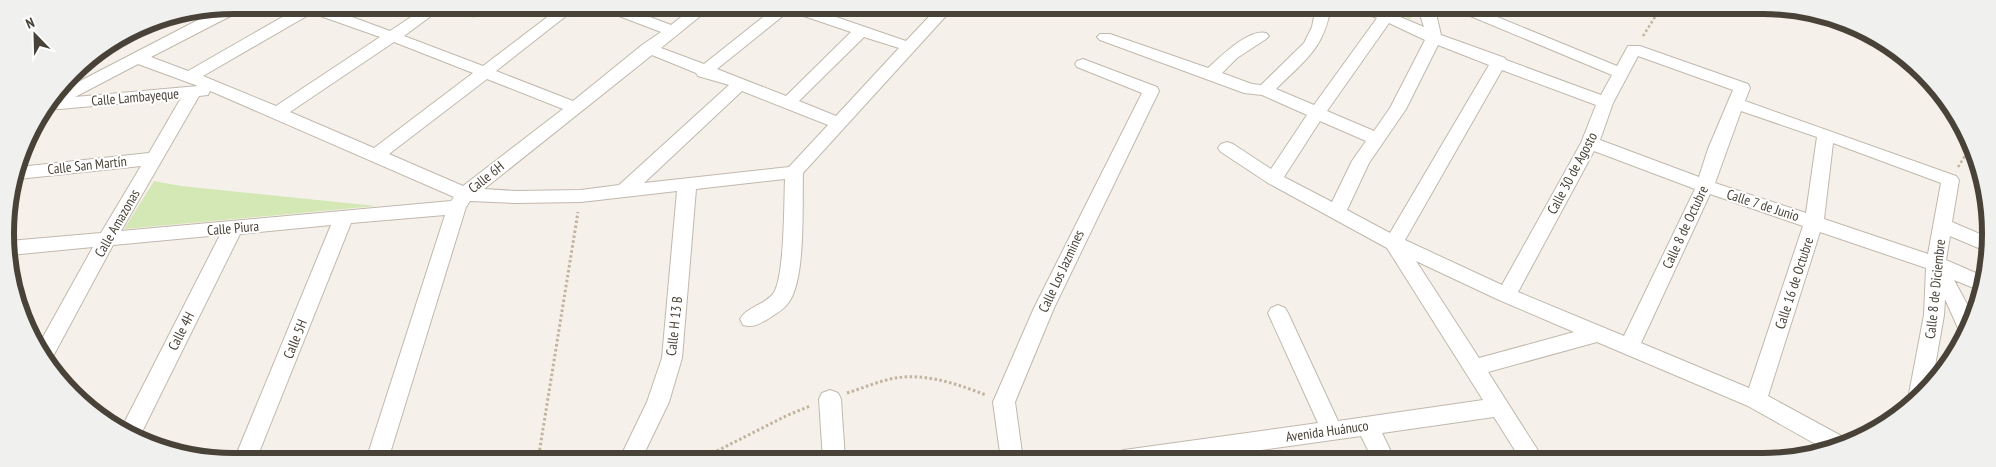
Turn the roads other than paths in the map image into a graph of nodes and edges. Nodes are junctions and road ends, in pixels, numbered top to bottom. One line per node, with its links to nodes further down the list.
1 (222, 14): 25 (street)
2 (297, 14): 32 (street)
3 (331, 14): 18 (street)
4 (425, 14): 18 (street)
5 (561, 14): 28 (street)
6 (626, 14): 16 (street)
7 (693, 14): 16 (street, Calle 6H)
8 (778, 14): 29 (street)
9 (831, 14): 17 (street)
10 (940, 14): 23 (street)
11 (1322, 14): 34 (street)
12 (1380, 14): 15 (street)
13 (1430, 14): 21 (street)
14 (1478, 14): 30 (street)
15 (1386, 16): 21 (street); 42 (street)
16 (671, 30): 22 (street, Calle 6H)
17 (861, 31): 23 (street); 36 (street)
18 (392, 36): 28 (street); 41 (street)
19 (1261, 36): 31 (street)
20 (1105, 37): 31 (street)
21 (1434, 38): 26 (street); 45 (street)
22 (648, 48): 29 (street); 40 (street, Calle 6H)
23 (910, 48): 43 (street)
24 (1634, 49): 30 (street, Calle 30 de Agosto); 38 (street, Calle 8 de Octubre)
25 (138, 58): 32 (street); 35 (street)
26 (1499, 61): 37 (street); 64 (street)
27 (1083, 64): 89 (street, Calle Los Jazmines)
28 (484, 72): 40 (street); 48 (street)
29 (704, 72): 33 (street)
30 (1620, 73): 37 (street, Calle 30 de Agosto)
31 (1211, 75): 34 (street)
32 (192, 84): 39 (street, Calle Lambayeque); 41 (street); 49 (street, Calle Amazonas)
33 (739, 85): 36 (street); 55 (street)
34 (1265, 90): 42 (street)
35 (59, 100)
36 (789, 102): 43 (street)
37 (1605, 103): 46 (street, Calle 30 de Agosto)
38 (1734, 103): 44 (street); 54 (street, Calle 8 de Octubre)
39 (56, 104)
40 (574, 107): 56 (street, Calle 6H)
41 (278, 113): 48 (street)
42 (1317, 113): 45 (street); 52 (street)
43 (837, 122): 50 (street)
44 (1826, 134): 59 (street, Calle 16 de Octubre); 60 (street, Calle 8 de Diciembre)
45 (1376, 139): 57 (street)
46 (1590, 143): 54 (street, Calle 7 de Junio); 68 (street, Calle 30 de Agosto)
47 (1226, 148): 52 (street)
48 (376, 155): 56 (street)
49 (156, 158): 51 (street, Calle San Martín); 62 (street, Calle Amazonas)
50 (794, 172): 53 (street); 70 (street)
51 (22, 173)
52 (1274, 179): 57 (street)
53 (687, 185): 55 (street); 87 (street, Calle H 13 B)
54 (1705, 186): 59 (street, Calle 7 de Junio); 73 (street, Calle 8 de Octubre)
55 (624, 191): 56 (street)
56 (461, 200): 58 (street, Calle Piura); 86 (street)
57 (1337, 211): 64 (street)
58 (344, 217): 61 (street, Calle Piura); 85 (street, Calle 5H)
59 (1814, 221): 66 (street, Calle 7 de Junio); 78 (street, Calle 16 de Octubre)
60 (1943, 225): 63 (street); 66 (street, Calle 8 de Diciembre)
61 (233, 228): 62 (street, Calle Piura); 81 (street, Calle 4H)
62 (107, 239): 65 (street, Calle Piura); 74 (street, Calle Amazonas)
63 (1982, 242)
64 (1394, 243): 68 (street); 75 (street)
65 (14, 248)
66 (1936, 264): 67 (street, Calle 7 de Junio); 71 (street); 76 (street, Calle 8 de Diciembre)
67 (1977, 281)
68 (1506, 295): 72 (street)
69 (1278, 314): 82 (street)
70 (750, 318)
71 (1965, 320)
72 (1598, 334): 73 (street); 75 (street)
73 (1629, 347): 78 (street)
74 (47, 349)
75 (1475, 367): 79 (street)
76 (1921, 385)
77 (830, 399): 88 (street)
78 (1756, 400): 83 (street)
79 (1500, 407): 80 (street, Avenida Huánuco); 92 (street)
80 (1367, 426): 82 (street, Avenida Huánuco); 91 (street)
81 (132, 429)
82 (1332, 431): 84 (street, Avenida Huánuco)
83 (1832, 442)
84 (1250, 451): 90 (street, Avenida Huánuco)
85 (248, 453)
86 (379, 453)
87 (633, 453)
88 (834, 453)
89 (1011, 453)
90 (1222, 453)
91 (1380, 453)
92 (1529, 453)

